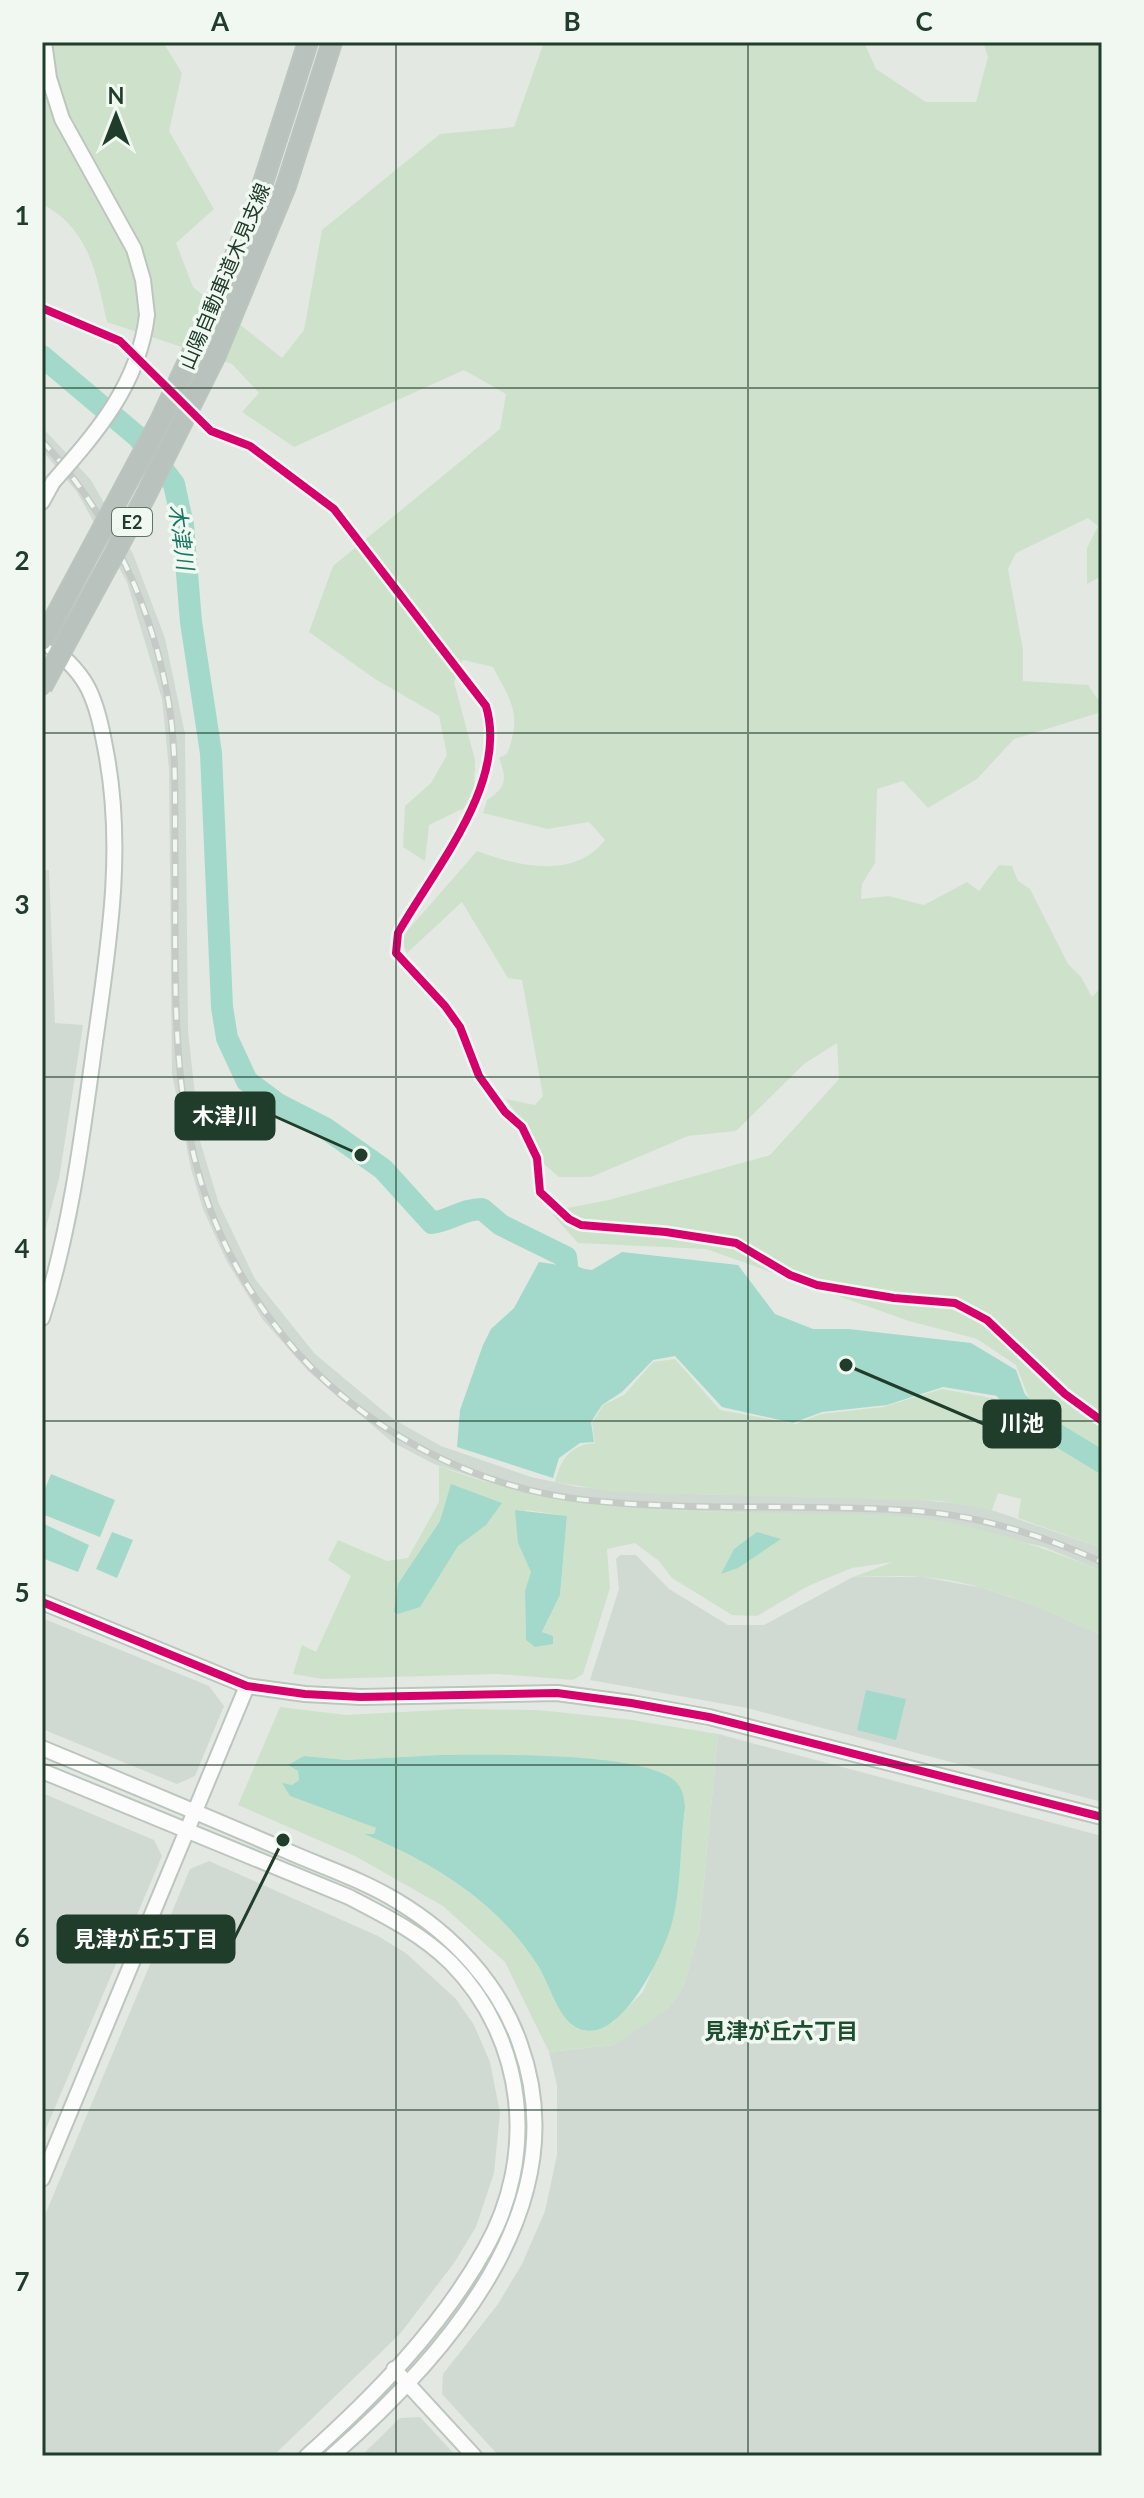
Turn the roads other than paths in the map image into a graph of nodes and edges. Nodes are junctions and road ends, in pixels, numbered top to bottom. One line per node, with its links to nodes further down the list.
1 (44, 42): 5 (street, bridge)
2 (308, 42): 6 (highway, 山陽自動車道木見支線 / E2, bridge)
3 (332, 42): 7 (highway, 山陽自動車道木見支線 / E2, bridge)
4 (42, 308): 9 (street)
5 (42, 502)
6 (42, 640): 8 (street)
7 (42, 687)
8 (42, 1318)
9 (1102, 1421)
10 (42, 1602): 11 (street)
11 (247, 1686): 14 (street); 15 (street)
12 (42, 1748): 14 (street)
13 (42, 1771): 16 (street)
14 (196, 1812): 16 (street); 19 (street)
15 (1102, 1817)
16 (188, 1832): 17 (street); 18 (street)
17 (42, 2179)
18 (394, 2369): 19 (street); 20 (street)
19 (408, 2384): 21 (street); 22 (street)
20 (307, 2456)
21 (332, 2456)
22 (474, 2456)

